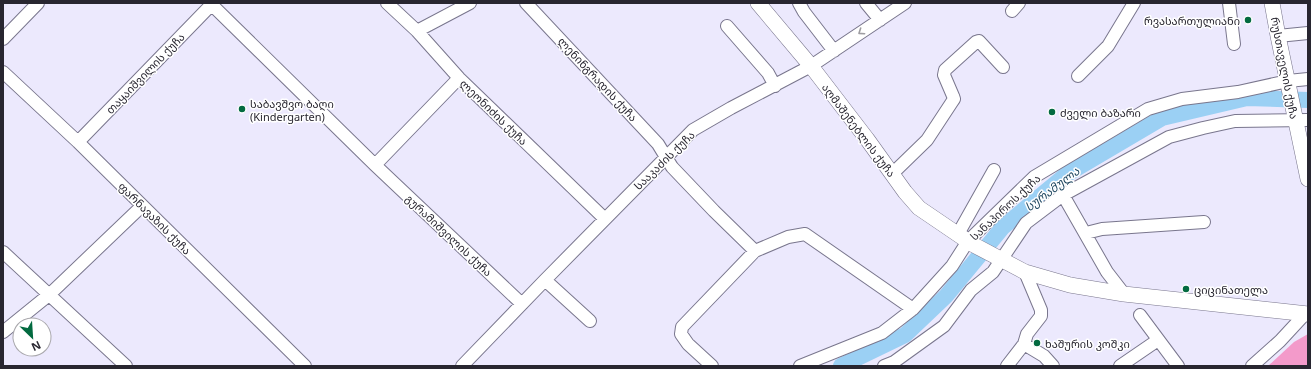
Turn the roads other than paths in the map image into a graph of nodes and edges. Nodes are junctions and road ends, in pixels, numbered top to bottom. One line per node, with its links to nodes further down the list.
1 (38, 3): 18 (street)
2 (212, 3): 30 (street, თაყაიშვილის ქუჩა); 32 (street, გურამიშვილის ქუჩა)
3 (387, 3): 15 (street, ლეონიძის ქუჩა)
4 (470, 3): 15 (street)
5 (526, 3): 31 (street, ლენინგრადის ქუჩა)
6 (758, 3): 21 (main road, აღმაშენებლის ქუჩა)
7 (799, 3): 20 (street)
8 (866, 3): 13 (street)
9 (905, 3): 13 (street, სააკაძის ქუჩა)
10 (1134, 3): 24 (street)
11 (1229, 3): 19 (street)
12 (1272, 3): 17 (main road, რუსთაველის ქუჩა)
13 (880, 20): 20 (street, სააკაძის ქუჩა, one-way to 20)
14 (727, 26): 28 (street)
15 (417, 32): 25 (street, ლეონიძის ქუჩა)
16 (1308, 33): 17 (street)
17 (1278, 36): 27 (main road, რუსთაველის ქუჩა)
18 (3, 39)
19 (1234, 44)
20 (834, 51): 21 (street, სააკაძის ქუჩა)
21 (811, 66): 28 (street, სააკაძის ქუჩა); 34 (main road, აღმაშენებლის ქუჩა)
22 (1003, 67): 34 (street)
23 (3, 72): 30 (street, ფარნავაზის ქუჩა)
24 (1078, 76)
25 (459, 78): 32 (street); 38 (street, ლეონიძის ქუჩა)
26 (1308, 79): 27 (street, სანაპიროს ქუჩა)
27 (1288, 82): 29 (main road, რუსთაველის ქუჩა); 41 (street, სანაპიროს ქუჩა)
28 (775, 86): 31 (street, სააკაძის ქუჩა)
29 (1300, 119): 35 (main road, რუსთაველის ქუჩა); 36 (street)
30 (78, 142): 37 (street, ფარნავაზის ქუჩა)
31 (666, 157): 38 (street, სააკაძის ქუჩა); 42 (street, ლენინგრადის ქუჩა)
32 (375, 165): 49 (street, გურამიშვილის ქუჩა)
33 (994, 170): 41 (street)
34 (892, 174): 41 (main road, აღმაშენებლის ქუჩა)
35 (1308, 179)
36 (1063, 195): 40 (street); 44 (street)
37 (142, 206): 47 (street); 58 (street, ფარნავაზის ქუჩა)
38 (605, 219): 46 (street, სააკაძის ქუჩა)
39 (1204, 222): 40 (street)
40 (1086, 233): 48 (street)
41 (966, 240): 44 (main road, აღმაშენებლის ქუჩა); 50 (street, სანაპიროს ქუჩა)
42 (755, 251): 50 (street); 60 (street)
43 (3, 252): 47 (street)
44 (1000, 258): 45 (main road); 62 (street)
45 (1025, 272): 48 (main road); 56 (street)
46 (545, 280): 49 (street, სააკაძის ქუჩა); 53 (street)
47 (50, 294): 54 (street); 57 (street)
48 (1124, 294): 51 (main road)
49 (522, 304): 59 (street, სააკაძის ქუჩა)
50 (913, 309): 61 (street, სანაპიროს ქუჩა)
51 (1307, 310): 67 (street)
52 (1140, 315): 55 (street)
53 (590, 321)
54 (3, 332)
55 (1158, 340): 65 (street); 66 (street)
56 (1024, 344): 63 (street); 64 (street)
57 (126, 366)
58 (305, 366)
59 (462, 366)
60 (712, 366)
61 (800, 366)
62 (884, 366)
63 (1007, 366)
64 (1053, 366)
65 (1120, 366)
66 (1178, 366)
67 (1252, 366)

